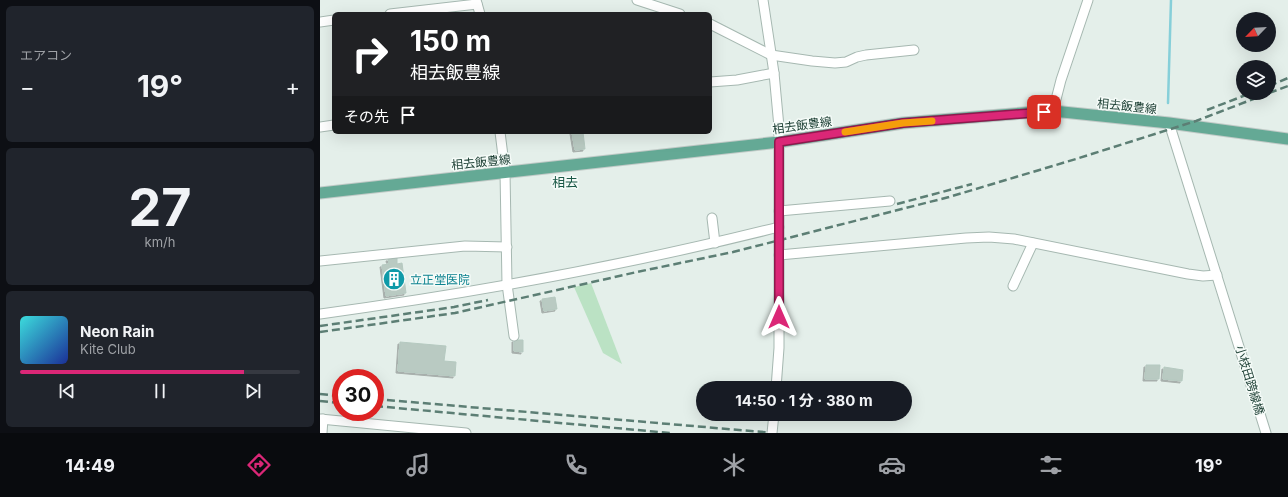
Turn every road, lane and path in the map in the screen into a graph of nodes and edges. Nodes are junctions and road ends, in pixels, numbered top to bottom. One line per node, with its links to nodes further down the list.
1 (637, 0): 7 (street)
2 (764, 0): 12 (street)
3 (1088, 0): 15 (street)
4 (477, 2): 5 (street); 6 (street)
5 (417, 12)
6 (480, 12)
7 (674, 12)
8 (332, 20): 9 (street)
9 (320, 22)
10 (712, 25): 12 (street)
11 (914, 50): 12 (street)
12 (771, 55): 13 (street)
13 (774, 73): 14 (street); 21 (street)
14 (712, 82)
15 (1053, 111): 16 (main road, 相去飯豊線); 21 (main road, 相去飯豊線)
16 (1169, 124): 20 (main road, 相去飯豊線); 33 (street, 小枝田跨線橋)
17 (332, 125): 18 (street)
18 (320, 127)
19 (500, 134): 22 (street)
20 (1288, 139)
21 (779, 142): 22 (main road, 相去飯豊線); 25 (street)
22 (505, 172): 23 (main road, 相去飯豊線); 30 (street)
23 (320, 193)
24 (890, 201): 25 (street)
25 (779, 211): 27 (street)
26 (712, 218): 28 (street)
27 (779, 227): 28 (street); 31 (street)
28 (715, 243): 34 (street)
29 (1033, 243): 31 (street); 33 (street); 35 (street)
30 (507, 247): 32 (street); 34 (street)
31 (779, 255): 38 (street)
32 (320, 262)
33 (1217, 275): 44 (street, 小枝田跨線橋)
34 (507, 284): 36 (street); 37 (street)
35 (1013, 286)
36 (320, 314)
37 (514, 336)
38 (776, 381)
39 (322, 419): 41 (street); 42 (street)
40 (773, 421): 43 (street, bridge)
41 (322, 433)
42 (466, 433)
43 (772, 433)
44 (1266, 433)

